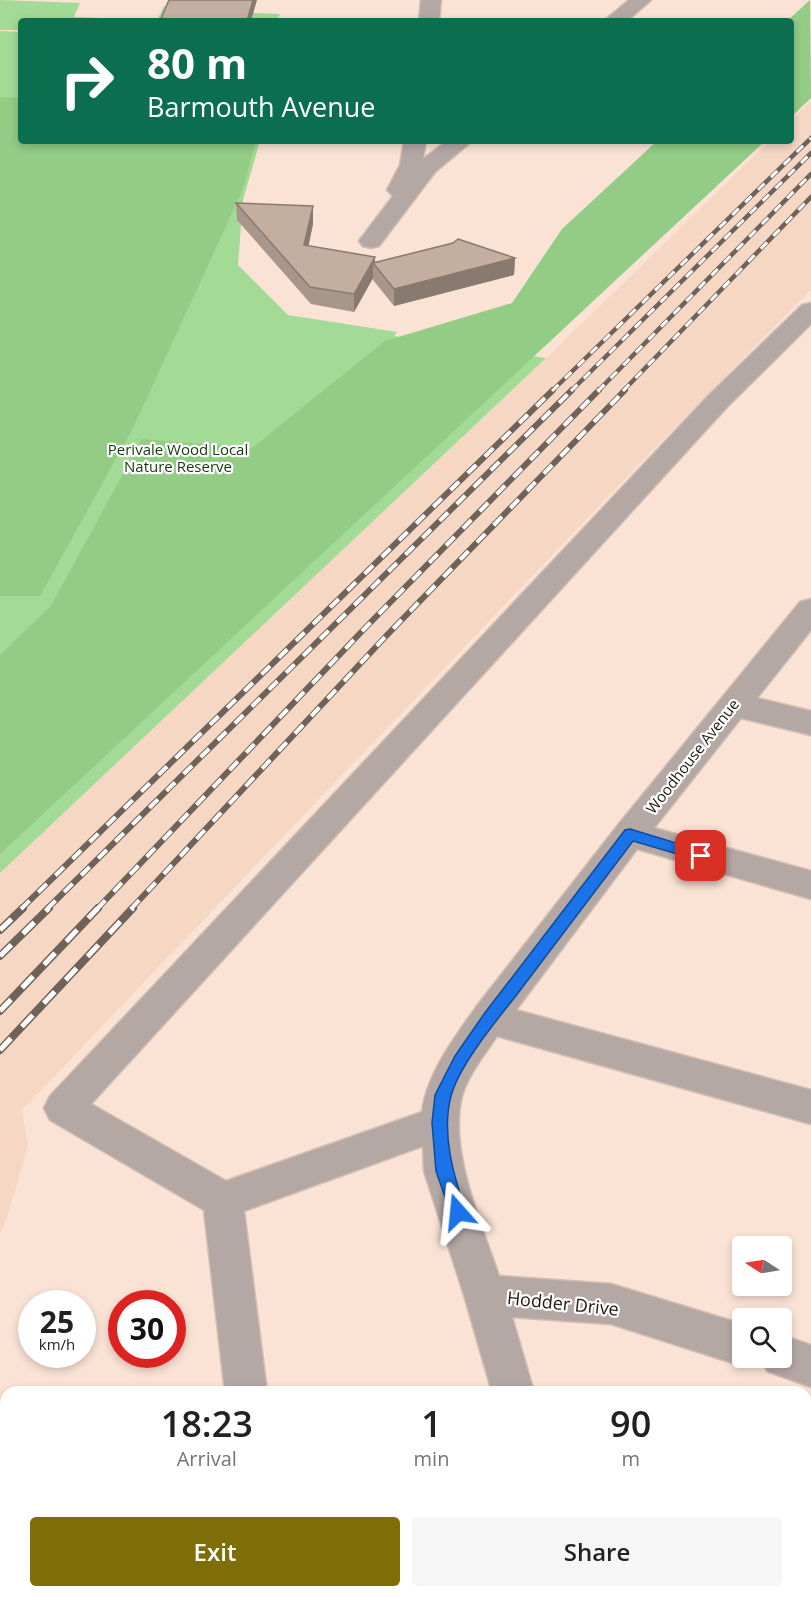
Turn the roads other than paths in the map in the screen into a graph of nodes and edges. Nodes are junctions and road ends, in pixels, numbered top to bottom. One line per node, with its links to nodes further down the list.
1 (431, 0): 3 (street)
2 (641, 0): 4 (street)
3 (429, 18)
4 (619, 18)
5 (414, 144): 6 (street)
6 (457, 144)
7 (811, 310): 16 (street)
8 (811, 609): 9 (street, Woodhouse Avenue)
9 (732, 704): 10 (street); 11 (street, Woodhouse Avenue)
10 (811, 723)
11 (630, 834): 12 (street); 13 (street, Woodhouse Avenue)
12 (811, 885)
13 (489, 1018): 14 (street); 15 (street, Woodhouse Avenue)
14 (811, 1107)
15 (440, 1123): 16 (street); 17 (street, Woodhouse Avenue)
16 (223, 1200): 21 (street)
17 (485, 1295): 18 (street, Hodder Drive); 22 (street, Woodhouse Avenue)
18 (732, 1341)
19 (792, 1359): 20 (street)
20 (811, 1365)
21 (245, 1386)
22 (511, 1386)

